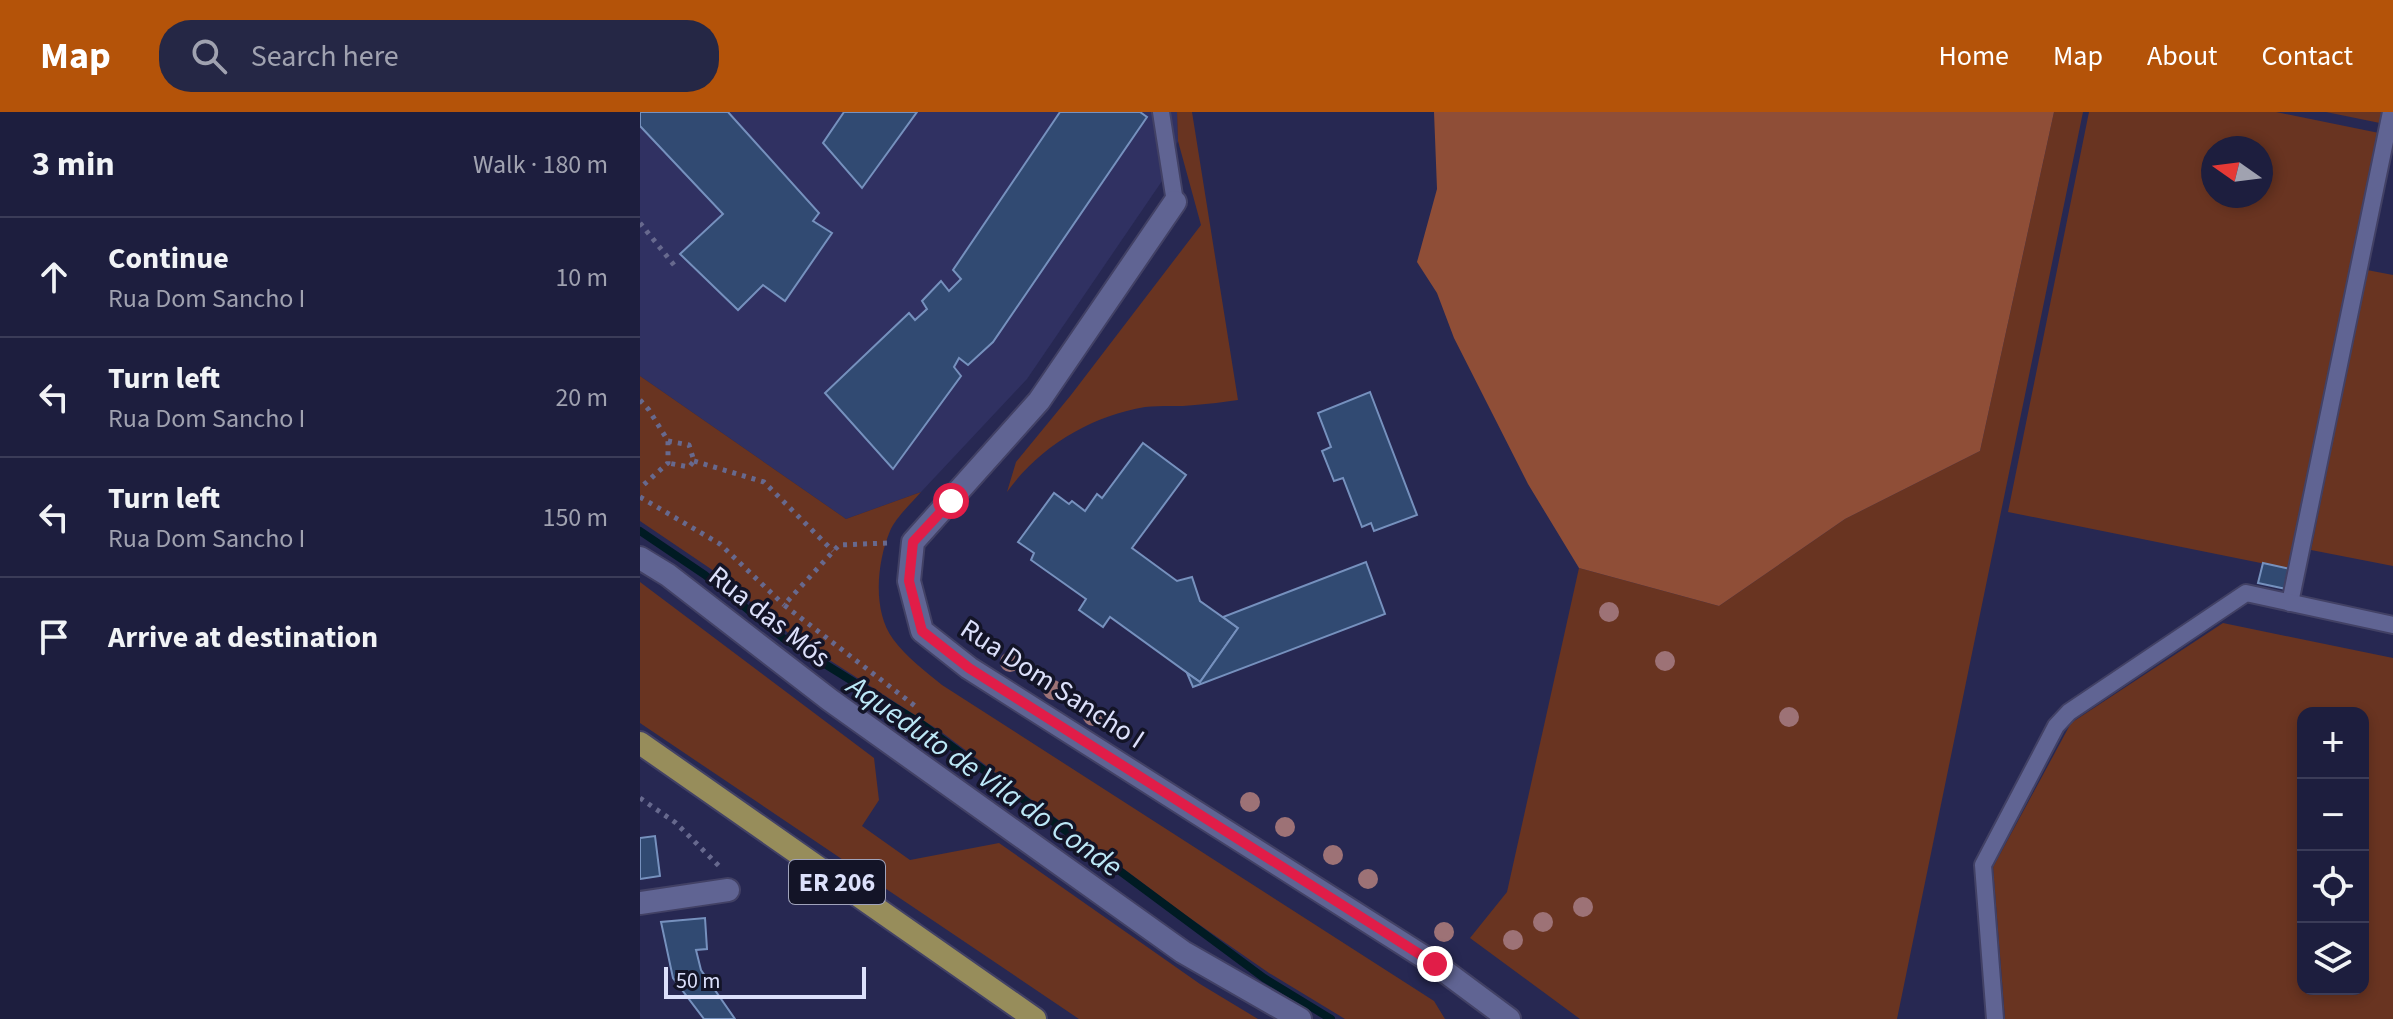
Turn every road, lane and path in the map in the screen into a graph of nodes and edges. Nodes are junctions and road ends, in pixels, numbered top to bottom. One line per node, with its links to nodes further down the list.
1 (1161, 112): 3 (lane)
2 (2391, 112): 15 (lane)
3 (1175, 202): 23 (street, Rua Dom Sancho I)
4 (640, 223): 5 (path)
5 (674, 265)
6 (640, 400): 7 (path)
7 (668, 441): 8 (path); 9 (path)
8 (694, 461): 9 (path); 13 (path)
9 (668, 463): 10 (path)
10 (640, 488)
11 (640, 497): 16 (path)
12 (887, 543): 13 (path)
13 (833, 551): 16 (path)
14 (640, 558): 25 (street, Rua das Mós)
15 (2290, 603): 17 (lane); 26 (lane)
16 (784, 605): 18 (path)
17 (2393, 625)
18 (919, 709)
19 (640, 743): 24 (main road, ER 206)
20 (640, 798): 21 (path)
21 (728, 890): 22 (street)
22 (640, 903)
23 (1507, 1018)
24 (1035, 1019)
25 (1300, 1019)
26 (1995, 1019)

